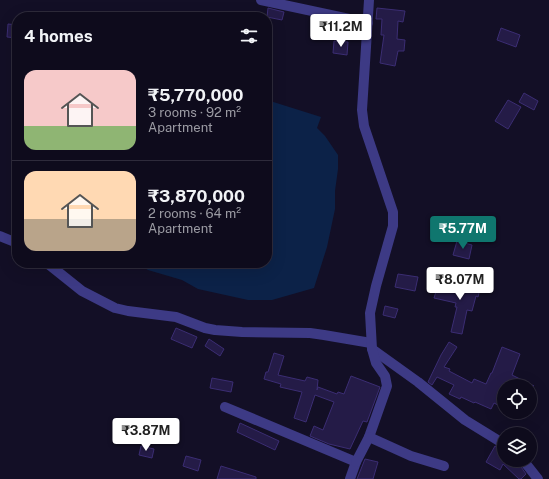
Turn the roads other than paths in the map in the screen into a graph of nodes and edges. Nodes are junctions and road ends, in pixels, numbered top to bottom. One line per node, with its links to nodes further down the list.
1 (261, 0): 3 (street)
2 (369, 0): 3 (street)
3 (368, 23): 7 (street)
4 (0, 236): 5 (street)
5 (12, 241)
6 (53, 268): 7 (street)
7 (371, 346): 9 (street); 10 (street)
8 (225, 406): 11 (street)
9 (369, 437): 11 (street); 12 (street)
10 (497, 440)
11 (356, 462): 14 (street)
12 (444, 466)
13 (529, 467): 15 (street)
14 (350, 479)
15 (538, 479)

